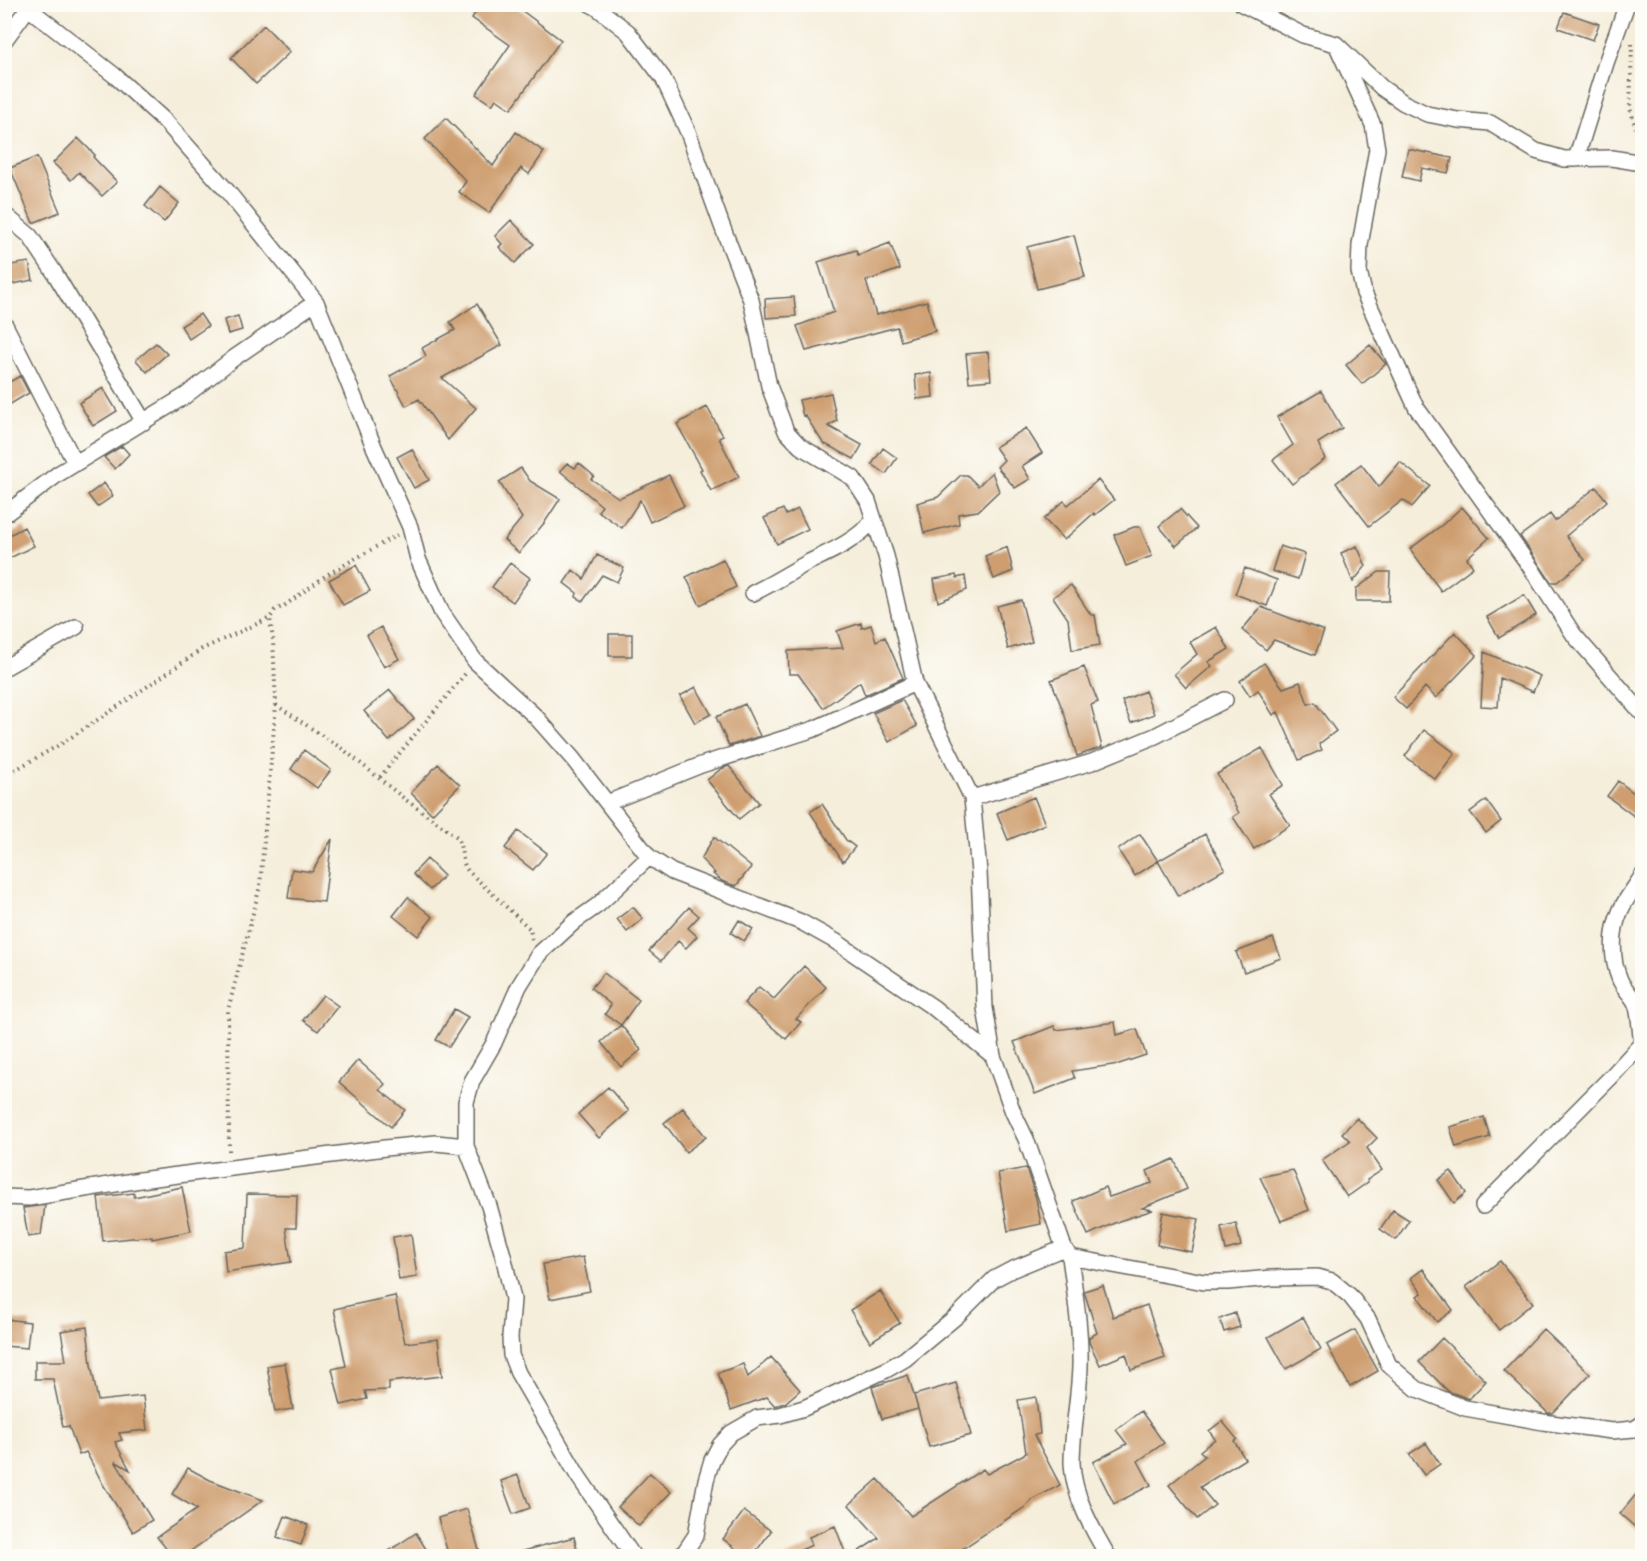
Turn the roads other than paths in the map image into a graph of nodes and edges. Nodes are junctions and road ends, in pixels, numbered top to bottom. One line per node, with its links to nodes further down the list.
1 (590, 4): 15 (street)
2 (1242, 4): 6 (street)
3 (1627, 4): 7 (street)
4 (27, 6): 5 (street); 10 (street)
5 (4, 40)
6 (1336, 44): 7 (street); 21 (street)
7 (1576, 159): 8 (street)
8 (1642, 163)
9 (4, 214): 12 (street)
10 (316, 302): 12 (street); 23 (street)
11 (4, 323): 13 (street)
12 (144, 422): 13 (street)
13 (75, 463): 14 (street)
14 (4, 515)
15 (874, 520): 16 (street); 19 (street)
16 (753, 592)
17 (76, 627): 18 (street)
18 (4, 668)
19 (915, 683): 22 (street); 23 (street)
20 (1225, 700): 22 (street)
21 (1642, 713)
22 (972, 798): 27 (street)
23 (607, 803): 24 (street)
24 (649, 857): 27 (street); 28 (street)
25 (1642, 876): 26 (street)
26 (1642, 1043): 30 (street)
27 (993, 1056): 31 (street)
28 (466, 1146): 29 (street); 33 (street)
29 (4, 1197)
30 (1483, 1206)
31 (1067, 1253): 32 (street); 34 (street); 35 (street)
32 (1642, 1424)
33 (633, 1557)
34 (682, 1557)
35 (1107, 1557)

